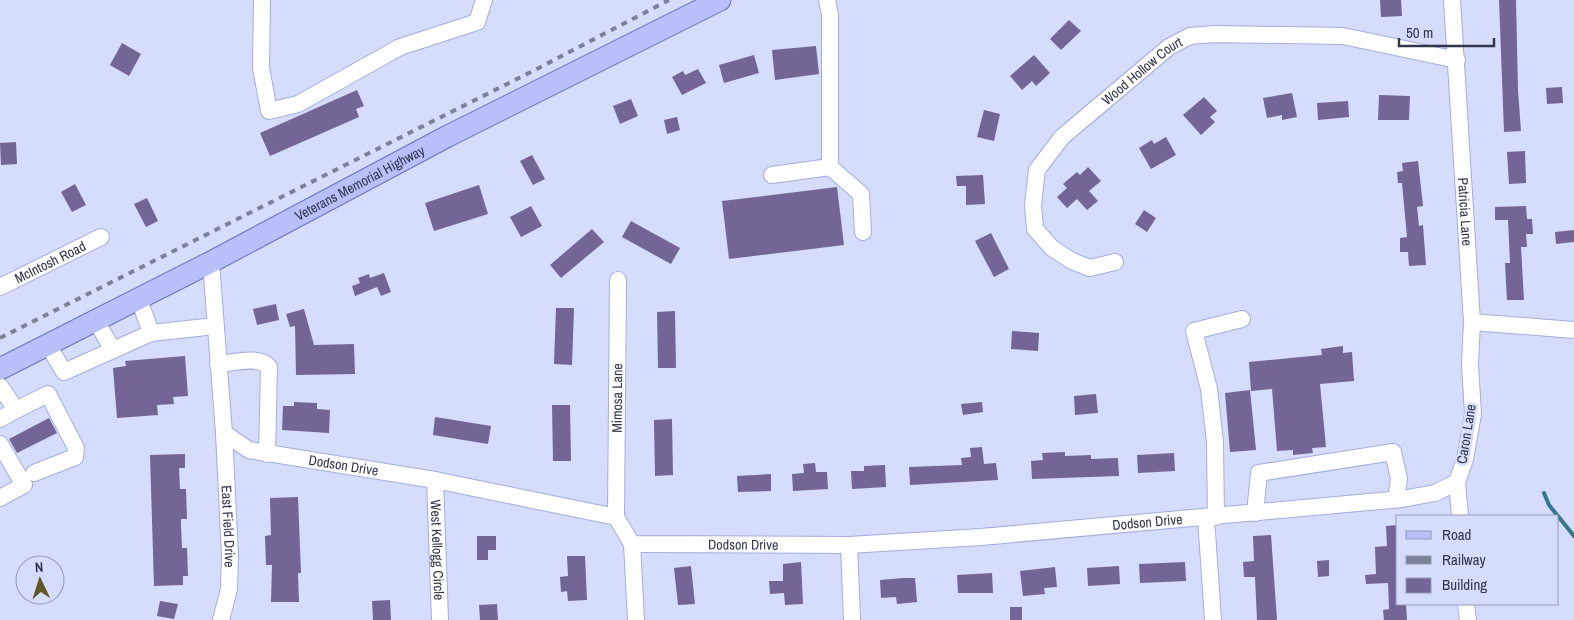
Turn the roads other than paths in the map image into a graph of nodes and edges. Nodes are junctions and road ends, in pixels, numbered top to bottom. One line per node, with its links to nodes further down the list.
1 (262, 0): 2 (street)
2 (484, 0)
3 (720, 0): 11 (main road, Veterans Memorial Highway)
4 (827, 0): 7 (street)
5 (1452, 0): 6 (street, Patricia Lane)
6 (1457, 60): 12 (street, Wood Hollow Court); 18 (street, Patricia Lane)
7 (830, 167): 8 (street); 9 (street)
8 (772, 175)
9 (863, 232)
10 (101, 237): 14 (street, McIntosh Road)
11 (211, 262): 15 (main road, Veterans Memorial Highway); 19 (street)
12 (1115, 262)
13 (618, 280): 39 (street, Mimosa Lane)
14 (0, 287)
15 (139, 299): 17 (main road, Veterans Memorial Highway); 21 (street)
16 (1242, 319): 40 (street)
17 (96, 321): 22 (main road, Veterans Memorial Highway); 23 (street)
18 (1472, 322): 20 (street); 34 (street, Caron Lane)
19 (215, 326): 21 (street); 24 (street)
20 (1574, 330)
21 (151, 333): 23 (street)
22 (48, 345): 23 (street); 25 (main road, Veterans Memorial Highway)
23 (113, 350)
24 (218, 364): 29 (street); 31 (street)
25 (0, 369)
26 (0, 386): 27 (street)
27 (16, 410): 28 (street); 32 (street)
28 (0, 419)
29 (224, 432): 31 (street, Dodson Drive); 44 (street, East Field Drive)
30 (0, 444): 35 (street)
31 (267, 454): 33 (street, Dodson Drive)
32 (34, 473)
33 (435, 480): 39 (street, Dodson Drive); 45 (street, West Kellogg Circle)
34 (1457, 482): 36 (street, Dodson Drive); 38 (street, Caron Lane)
35 (0, 498)
36 (1396, 500): 37 (street, Dodson Drive); 37 (street)
37 (1255, 513): 40 (street, Dodson Drive)
38 (1460, 515)
39 (616, 517): 41 (street)
40 (1210, 518): 42 (street, Dodson Drive); 48 (street)
41 (632, 544): 42 (street, Dodson Drive); 46 (street)
42 (849, 544): 47 (street)
43 (1466, 605): 49 (street)
44 (221, 620)
45 (440, 620)
46 (636, 620)
47 (852, 620)
48 (1213, 620)
49 (1468, 620)

